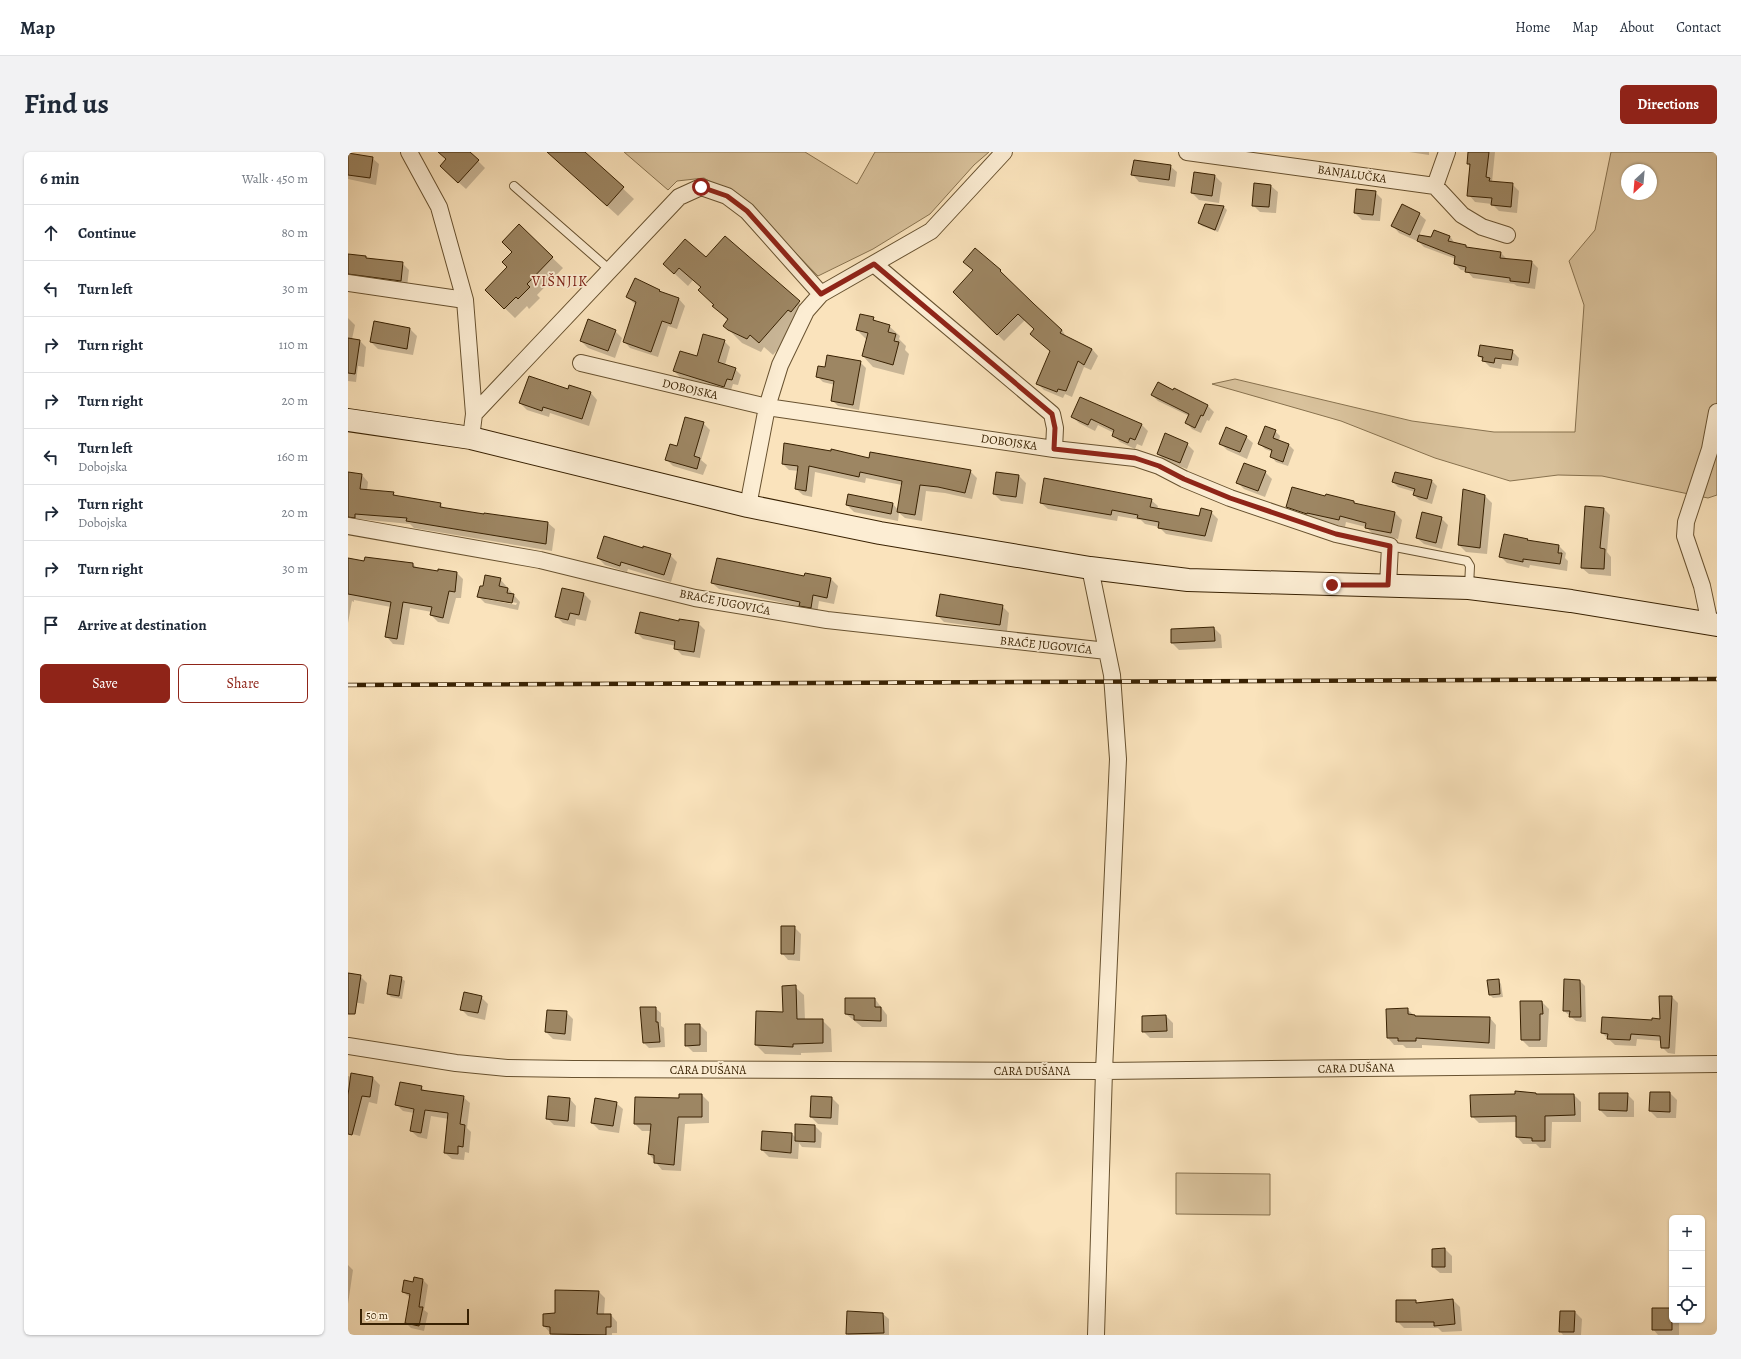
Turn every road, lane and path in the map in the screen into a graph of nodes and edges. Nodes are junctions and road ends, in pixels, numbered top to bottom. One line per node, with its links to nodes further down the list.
1 (409, 152): 12 (street)
2 (1004, 152): 8 (street)
3 (1187, 152): 6 (street, BANJALUČKA)
4 (1447, 152): 6 (street)
5 (514, 186): 9 (lane)
6 (1435, 186): 7 (street)
7 (1507, 235)
8 (874, 264): 11 (street); 19 (street)
9 (610, 270): 11 (street); 16 (street)
10 (348, 283): 12 (street)
11 (821, 294): 14 (street)
12 (465, 300): 16 (street)
13 (581, 363): 14 (street, DOBOJSKA)
14 (768, 407): 19 (street, DOBOJSKA); 20 (street)
15 (1717, 412): 26 (street)
16 (474, 414): 18 (street)
17 (348, 420): 18 (main road)
18 (471, 438): 20 (main road)
19 (1054, 449): 22 (street, DOBOJSKA)
20 (748, 506): 23 (main road)
21 (348, 526): 27 (street, BRAĆE JUGOVIĆA)
22 (1390, 546): 24 (street); 25 (lane)
23 (1090, 568): 24 (main road); 27 (street)
24 (1388, 585): 25 (main road)
25 (1469, 588): 26 (main road)
26 (1713, 624)
27 (1107, 651): 30 (street)
28 (348, 1046): 30 (street, CARA DUŠANA)
29 (1717, 1064): 30 (street, CARA DUŠANA)
30 (1104, 1071): 31 (street)
31 (1096, 1335)

